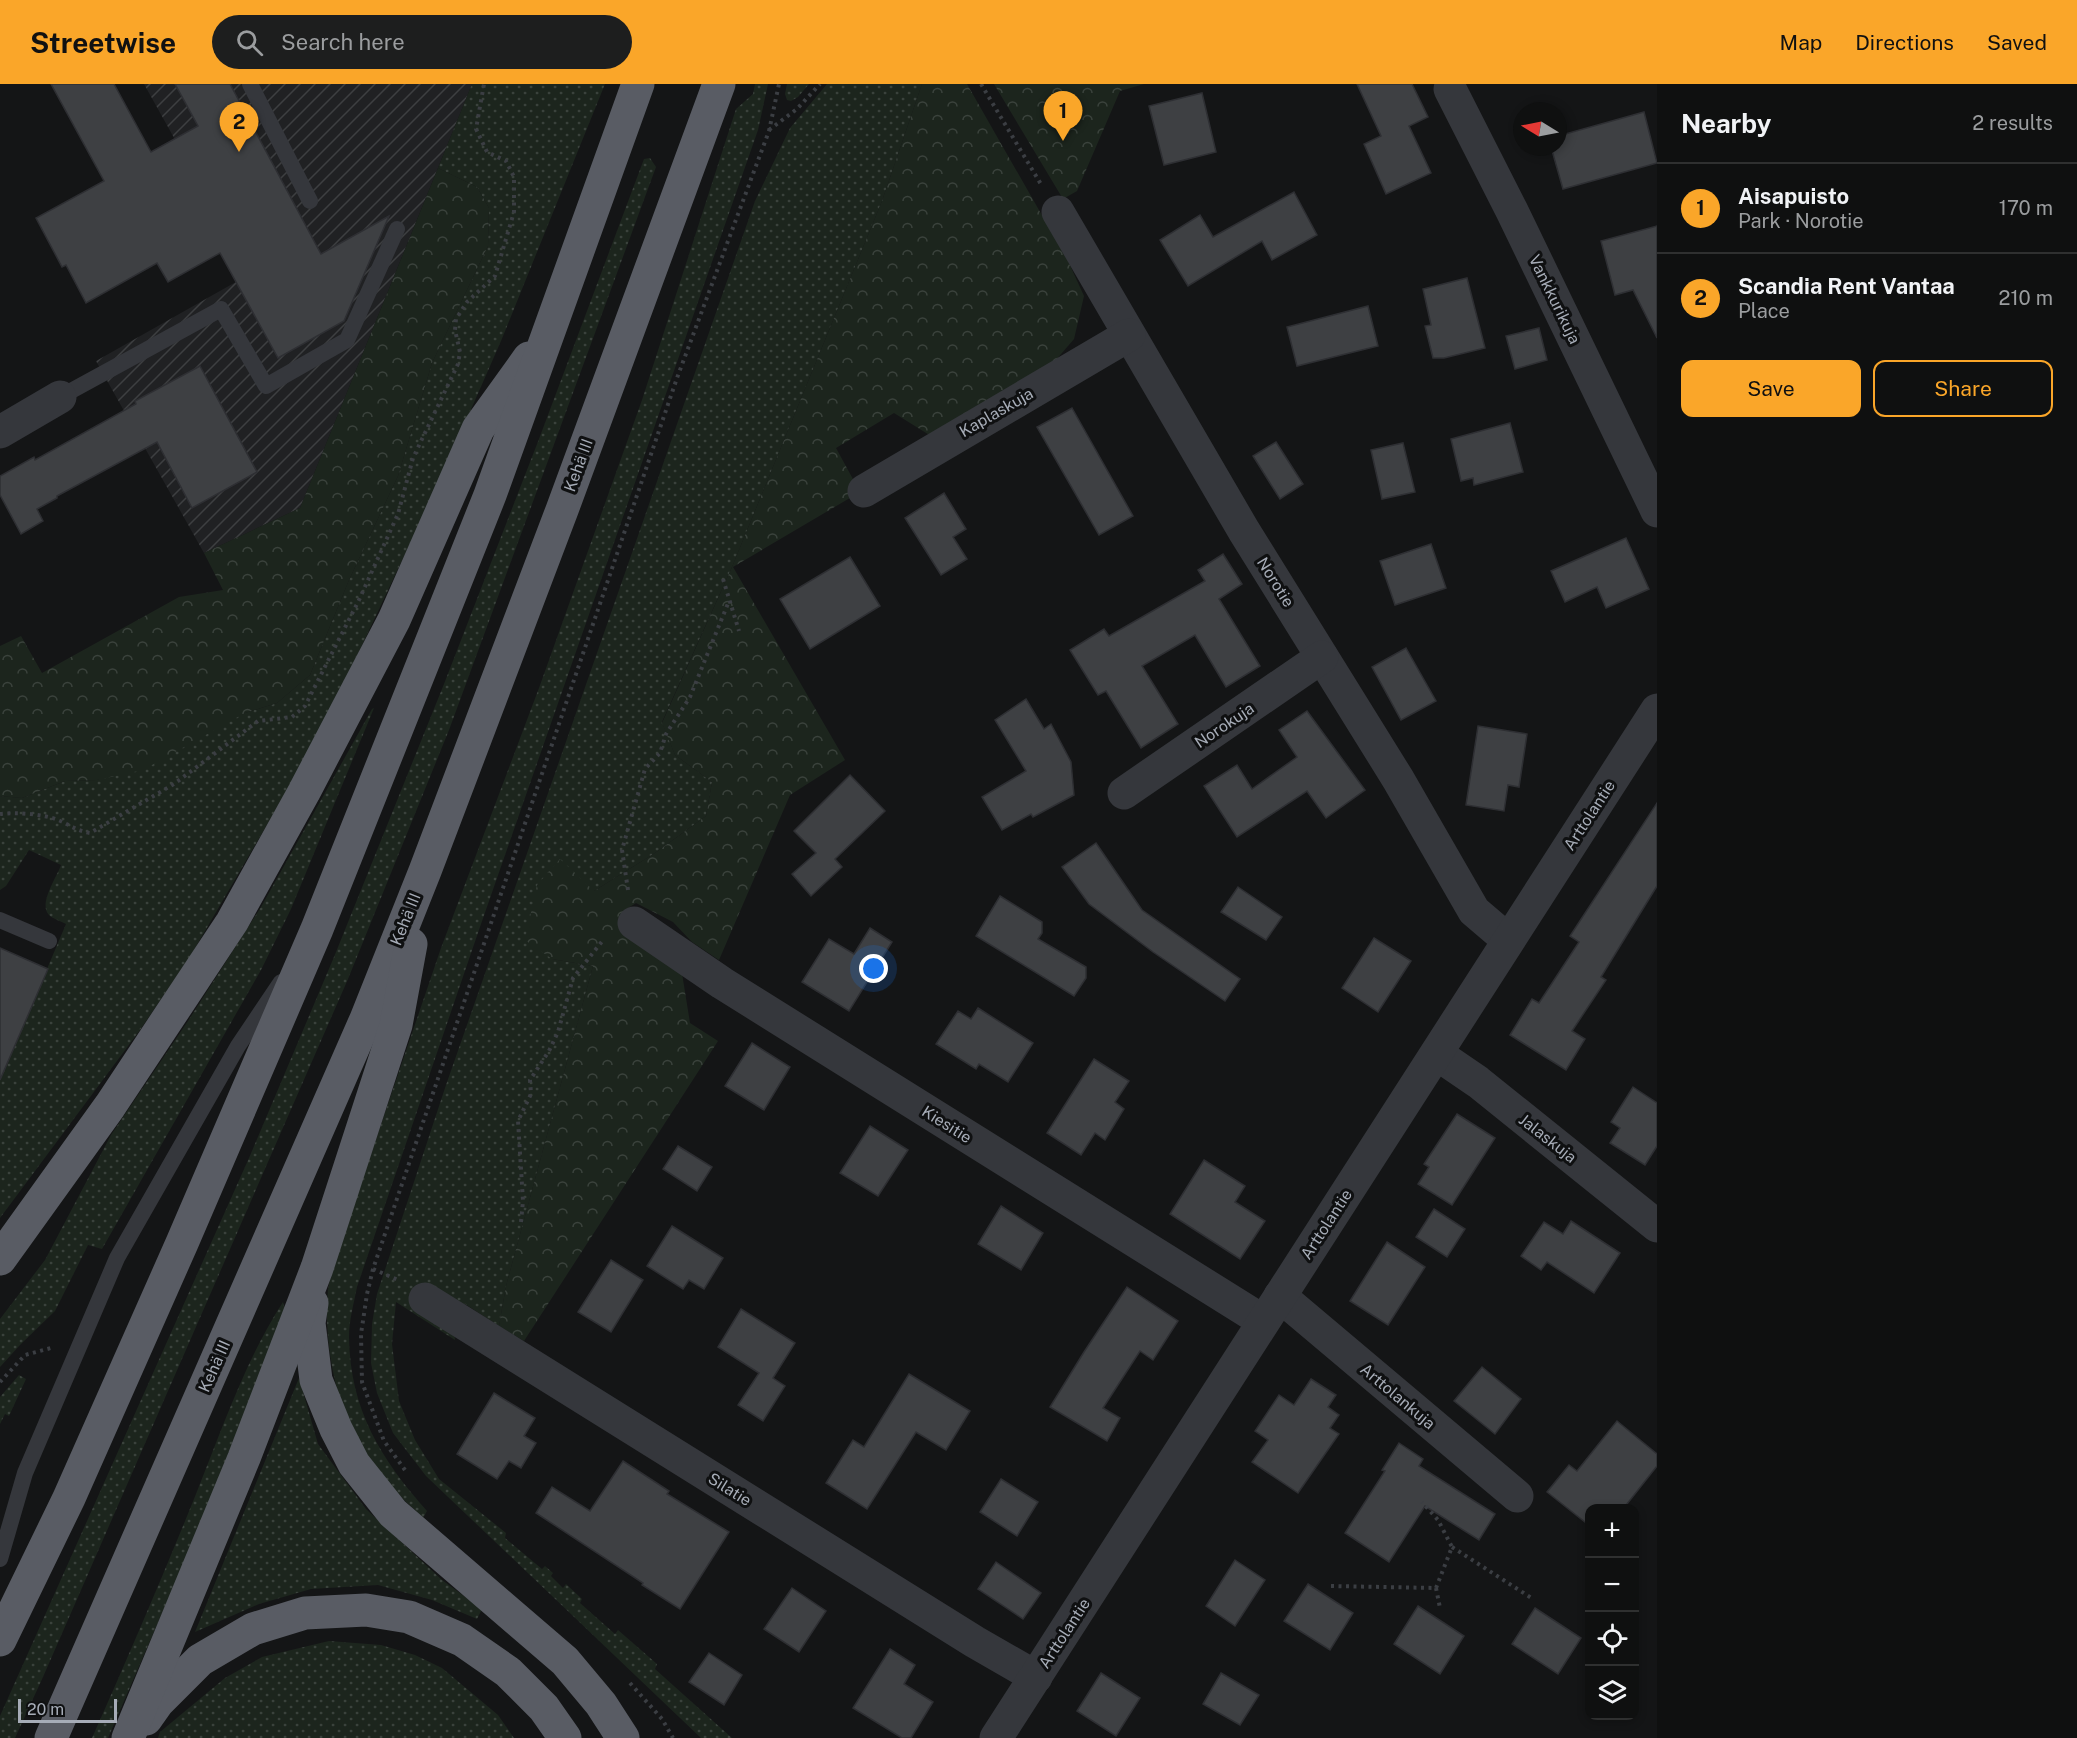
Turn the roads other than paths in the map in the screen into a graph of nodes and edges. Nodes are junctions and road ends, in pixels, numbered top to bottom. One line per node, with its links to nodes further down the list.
1 (250, 84): 5 (lane)
2 (638, 84): 8 (highway)
3 (718, 84): 17 (highway, Kehä III)
4 (1450, 89): 13 (street, Vankkurikuja)
5 (310, 201)
6 (1058, 212): 9 (street, Norotie)
7 (397, 230): 10 (lane)
8 (554, 322): 20 (highway); 25 (highway)
9 (1129, 335): 12 (street, Kaplaskuja); 14 (street, Norotie)
10 (60, 397): 11 (street)
11 (0, 432)
12 (864, 491)
13 (1657, 511)
14 (1322, 657): 16 (street, Norokuja); 21 (street, Norotie)
15 (1657, 710): 21 (street, Arttolantie)
16 (1124, 793)
17 (425, 871): 26 (highway); 33 (highway, Kehä III)
18 (0, 920): 22 (lane)
19 (634, 923): 28 (street, Kiesitie)
20 (316, 929): 30 (lane); 31 (highway)
21 (1509, 940): 23 (street, Arttolantie)
22 (49, 941)
23 (1437, 1054): 24 (street, Jalaskuja); 28 (street, Arttolantie)
24 (1655, 1219)
25 (0, 1259)
26 (317, 1268): 34 (highway); 37 (highway)
27 (425, 1299): 32 (street, Silatie)
28 (1271, 1308): 29 (street, Arttolankuja); 32 (street, Arttolantie)
29 (1517, 1496)
30 (0, 1558)
31 (0, 1640)
32 (1036, 1677): 38 (street, Arttolantie)
33 (51, 1738)
34 (128, 1738)
35 (133, 1738): 36 (highway)
36 (565, 1738)
37 (623, 1738)
38 (996, 1738)

